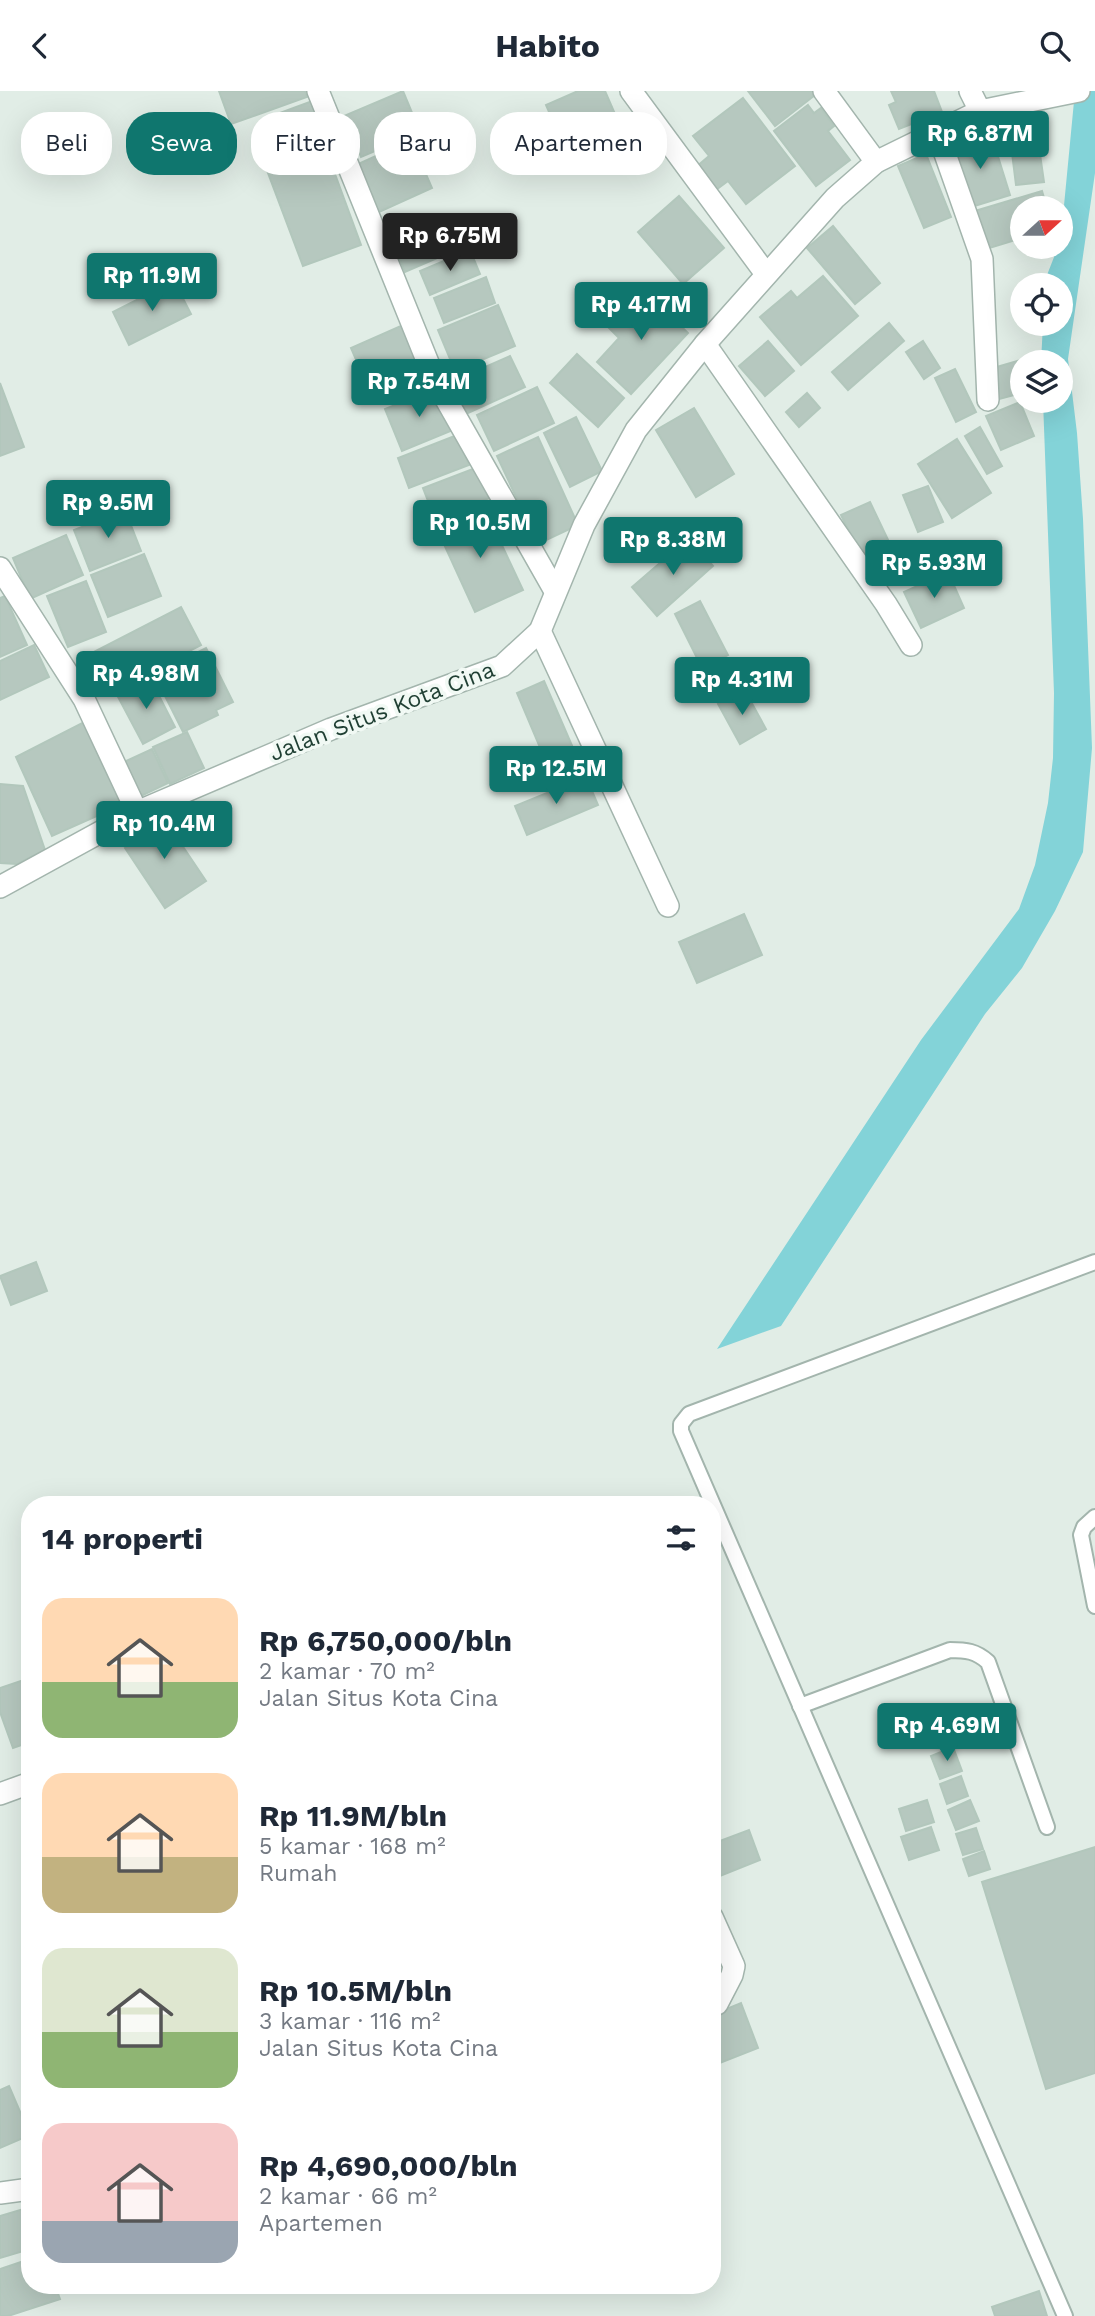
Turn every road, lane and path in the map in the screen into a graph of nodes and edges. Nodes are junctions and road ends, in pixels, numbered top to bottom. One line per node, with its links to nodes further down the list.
1 (318, 91): 13 (street)
2 (631, 91): 9 (street)
3 (824, 91): 8 (street)
4 (970, 91): 6 (street)
5 (1073, 92): 6 (street, Jalan Situs Kota Cina)
6 (980, 111): 7 (street, Jalan Situs Kota Cina)
7 (937, 131): 8 (street, Jalan Situs Kota Cina); 11 (street)
8 (876, 162): 9 (street, Jalan Situs Kota Cina)
9 (766, 274): 10 (street, Jalan Situs Kota Cina)
10 (705, 344): 13 (street, Jalan Situs Kota Cina); 15 (street)
11 (988, 400)
12 (0, 568): 16 (street)
13 (555, 591): 14 (street, Jalan Situs Kota Cina)
14 (540, 631): 16 (street, Jalan Situs Kota Cina); 18 (street)
15 (911, 645)
16 (137, 812): 17 (street, Jalan Situs Kota Cina)
17 (0, 887)
18 (668, 906)
19 (1095, 1262): 20 (lane)
20 (708, 1496)
21 (1095, 1517): 23 (lane)
22 (721, 1526): 24 (lane)
23 (1095, 1606)
24 (800, 1706): 27 (lane); 32 (lane)
25 (21, 1786): 26 (street)
26 (0, 1794)
27 (1048, 1827)
28 (721, 1937): 29 (street)
29 (721, 1996)
30 (21, 2190): 31 (street)
31 (0, 2193)
32 (1065, 2316)

